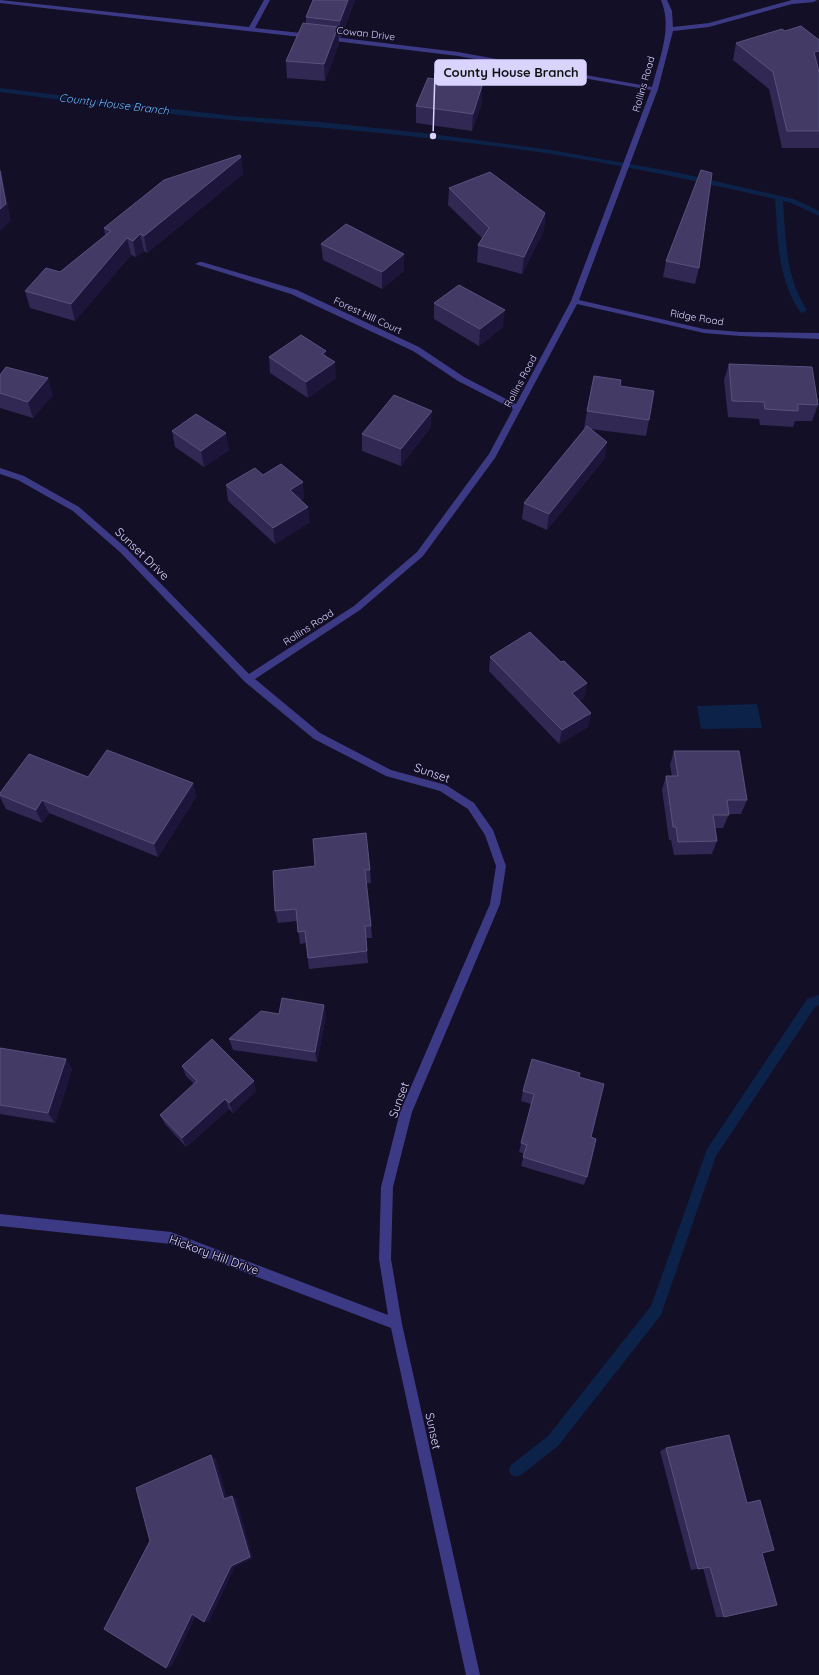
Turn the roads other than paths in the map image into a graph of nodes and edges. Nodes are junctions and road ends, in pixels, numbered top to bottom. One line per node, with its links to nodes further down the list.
1 (267, 0): 5 (street)
2 (664, 0): 6 (street, Rollins Road)
3 (814, 0): 6 (street)
4 (0, 1): 5 (street, Cowan Drive)
5 (250, 29): 7 (street, Cowan Drive)
6 (670, 29): 7 (street, Rollins Road)
7 (656, 89): 9 (street, Rollins Road)
8 (199, 264): 11 (street, Forest Hill Court)
9 (574, 301): 10 (street, Ridge Road); 11 (street, Rollins Road)
10 (819, 336)
11 (518, 408): 13 (street, Rollins Road)
12 (0, 472): 13 (street, Sunset Drive)
13 (248, 679): 15 (street, Sunset)
14 (0, 1220): 15 (street, Hickory Hill Drive)
15 (396, 1324): 16 (street, Sunset)
16 (473, 1675)

